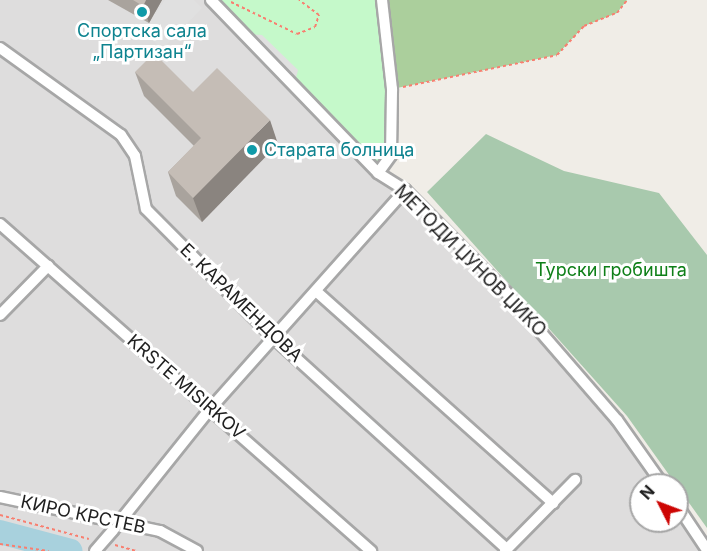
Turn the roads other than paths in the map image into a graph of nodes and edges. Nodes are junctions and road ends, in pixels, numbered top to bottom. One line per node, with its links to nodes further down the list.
1 (211, 0): 4 (street, МЕТОДИ ЏУНОВ ЏИКО)
2 (382, 0): 4 (street)
3 (0, 48): 10 (street, Е. КАРАМЕНДОВА)
4 (378, 173): 5 (street, МЕТОДИ ЏУНОВ ЏИКО)
5 (405, 190): 8 (street); 12 (street, МЕТОДИ ЏУНОВ ЏИКО)
6 (0, 224): 7 (street, KRSTE MISIRKOV)
7 (48, 266): 9 (street); 11 (street, KRSTE MISIRKOV)
8 (317, 291): 10 (street); 15 (street)
9 (0, 315)
10 (274, 338): 11 (street); 19 (street, Е. КАРАМЕНДОВА)
11 (210, 409): 17 (street); 22 (street, KRSTE MISIRKOV)
12 (654, 473)
13 (575, 480): 15 (street)
14 (0, 497): 17 (street, КИРО КРСТЕВ)
15 (553, 503): 19 (street)
16 (689, 523): 20 (street)
17 (116, 526): 18 (street, bridge); 21 (street, КИРО КРСТЕВ)
18 (95, 546)
19 (506, 550)
20 (707, 550)
21 (196, 551)
22 (371, 551)

